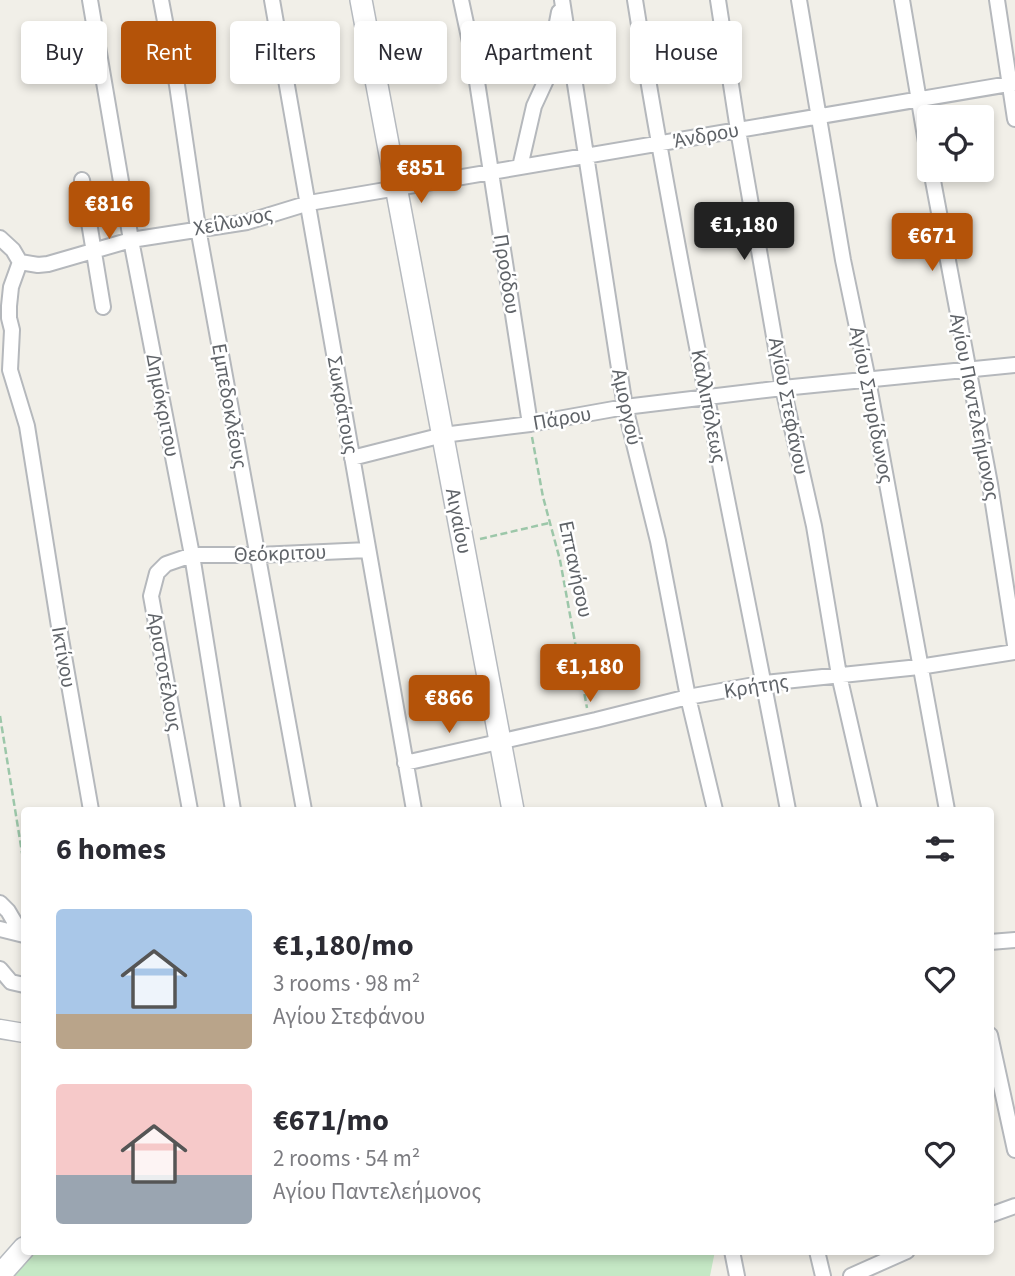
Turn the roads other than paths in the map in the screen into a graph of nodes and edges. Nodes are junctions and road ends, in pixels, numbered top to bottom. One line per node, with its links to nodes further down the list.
1 (90, 0): 28 (street, Δημόκριτου)
2 (161, 0): 26 (street, Εμπεδοκλέους)
3 (272, 0): 25 (street, Σωκράτους)
4 (361, 0): 24 (main road, Αιγαίου)
5 (461, 0): 21 (street, Προόδου)
6 (560, 0): 19 (street, Αμοργού); 20 (street)
7 (635, 0): 18 (street, Καλλιπόλεως)
8 (718, 0): 17 (street, Αγίου Στεφάνου)
9 (799, 0): 15 (street, Αγίου Σπυρίδωνος)
10 (902, 0): 13 (street)
11 (997, 0): 12 (street)
12 (1012, 84): 13 (street, Άνδρου); 16 (street)
13 (918, 100): 14 (street); 15 (street, Άνδρου)
14 (919, 105)
15 (818, 117): 17 (street, Άνδρου); 34 (street, Αγίου Σπυρίδωνος)
16 (1015, 119)
17 (738, 130): 18 (street, Άνδρου); 35 (street, Αγίου Στεφάνου)
18 (657, 144): 19 (street, Άνδρου); 36 (street, Καλλιπόλεως)
19 (584, 156): 20 (street, Άνδρου); 37 (street, Αμοργού)
20 (520, 167): 21 (street, Άνδρου)
21 (491, 171): 24 (street, Άνδρου); 38 (street, Προόδου)
22 (82, 180): 29 (street)
23 (933, 182): 33 (street, Αγίου Παντελεήμονος)
24 (396, 187): 25 (street, Χείλωνος); 39 (main road, Αιγαίου)
25 (309, 203): 26 (street, Χείλωνος); 40 (street, Σωκράτους)
26 (198, 228): 28 (street, Χείλωνος); 43 (street, Εμπεδοκλέους)
27 (0, 238): 30 (street)
28 (131, 240): 29 (street, Χείλωνος); 42 (street, Δημόκριτου)
29 (93, 251): 30 (street, Χείλωνος); 31 (street)
30 (20, 262): 52 (street, Ικτίνου)
31 (103, 307)
32 (1015, 365): 33 (street, Πάρου)
33 (968, 370): 34 (street, Πάρου); 44 (street, Αγίου Παντελεήμονος)
34 (868, 380): 35 (street, Πάρου); 46 (street, Αγίου Σπυρίδωνος)
35 (783, 388): 36 (street, Πάρου); 47 (street, Αγίου Στεφάνου)
36 (708, 397): 37 (street, Πάρου); 48 (street, Καλλιπόλεως)
37 (625, 408): 38 (street, Πάρου); 49 (street, Αμοργού)
38 (530, 424): 39 (street, Πάρου)
39 (443, 435): 40 (street, Πάρου); 50 (main road, Αιγαίου)
40 (352, 458): 41 (street, Σωκράτους)
41 (368, 550): 43 (street, Θεόκριτου); 51 (street, Σωκράτους)
42 (192, 555): 43 (street, Θεόκριτου); 53 (street, Αριστοτέλους); 54 (street, Δημόκριτου)
43 (258, 555): 55 (street, Εμπεδοκλέους)
44 (1015, 645)
45 (1015, 652): 46 (street, Κρήτης)
46 (919, 667): 47 (street, Κρήτης); 61 (street, Αγίου Σπυρίδωνος)
47 (839, 676): 48 (street, Κρήτης); 60 (street, Αγίου Στεφάνου)
48 (765, 683): 49 (street, Κρήτης); 59 (street, Καλλιπόλεως)
49 (688, 697): 50 (street, Κρήτης); 58 (street, Αμοργού)
50 (500, 742): 51 (street, Κρήτης); 57 (main road, Αιγαίου)
51 (405, 763): 56 (street, Σωκράτους)
52 (91, 807)
53 (189, 807)
54 (233, 807)
55 (303, 807)
56 (413, 807)
57 (512, 807)
58 (714, 807)
59 (787, 807)
60 (869, 807)
61 (946, 807)
62 (0, 903): 64 (street)
63 (0, 929): 65 (street)
64 (21, 931)
65 (21, 934)
66 (1015, 940): 67 (street)
67 (994, 942)
68 (0, 969): 69 (street)
69 (21, 984)
70 (0, 1029): 71 (street)
71 (21, 1032)
72 (994, 1053): 73 (street)
73 (1015, 1150)
74 (1015, 1206): 75 (street)
75 (994, 1214)
76 (21, 1251): 80 (main road)
77 (733, 1255): 81 (street)
78 (818, 1255): 82 (street)
79 (897, 1255): 83 (street)
80 (0, 1275)
81 (737, 1276)
82 (823, 1276)
83 (851, 1276)

